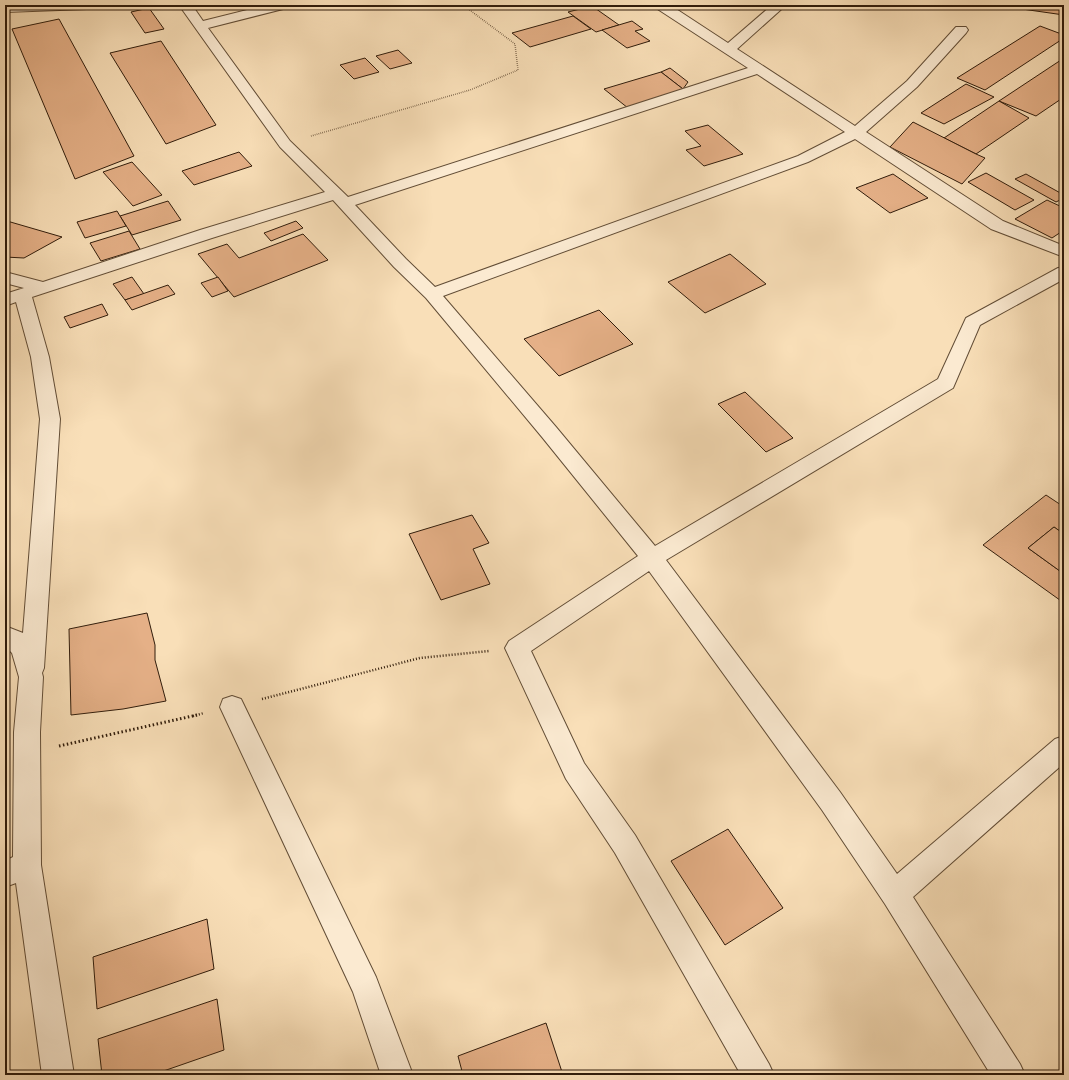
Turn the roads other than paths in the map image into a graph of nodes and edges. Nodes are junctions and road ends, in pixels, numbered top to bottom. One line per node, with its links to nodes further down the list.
1 (87, 5): 6 (street)
2 (185, 5): 7 (street)
3 (282, 5): 7 (street)
4 (661, 5): 9 (street)
5 (780, 5): 9 (street)
6 (5, 8)
7 (199, 26): 12 (street)
8 (961, 30): 11 (street)
9 (729, 49): 10 (street)
10 (759, 68): 11 (street); 12 (street)
11 (857, 132): 13 (street); 17 (street)
12 (341, 199): 16 (street); 17 (street)
13 (1064, 252)
14 (1064, 272): 19 (street)
15 (5, 276): 16 (street)
16 (45, 288): 18 (street)
17 (432, 294): 19 (street)
18 (14, 298): 21 (street)
19 (652, 558): 25 (street); 28 (street)
20 (5, 636): 21 (street)
21 (31, 677): 24 (street)
22 (232, 707): 27 (street)
23 (1064, 747): 25 (street)
24 (16, 870): 26 (street)
25 (895, 894): 29 (street)
26 (58, 1075)
27 (397, 1075)
28 (758, 1075)
29 (1009, 1075)

